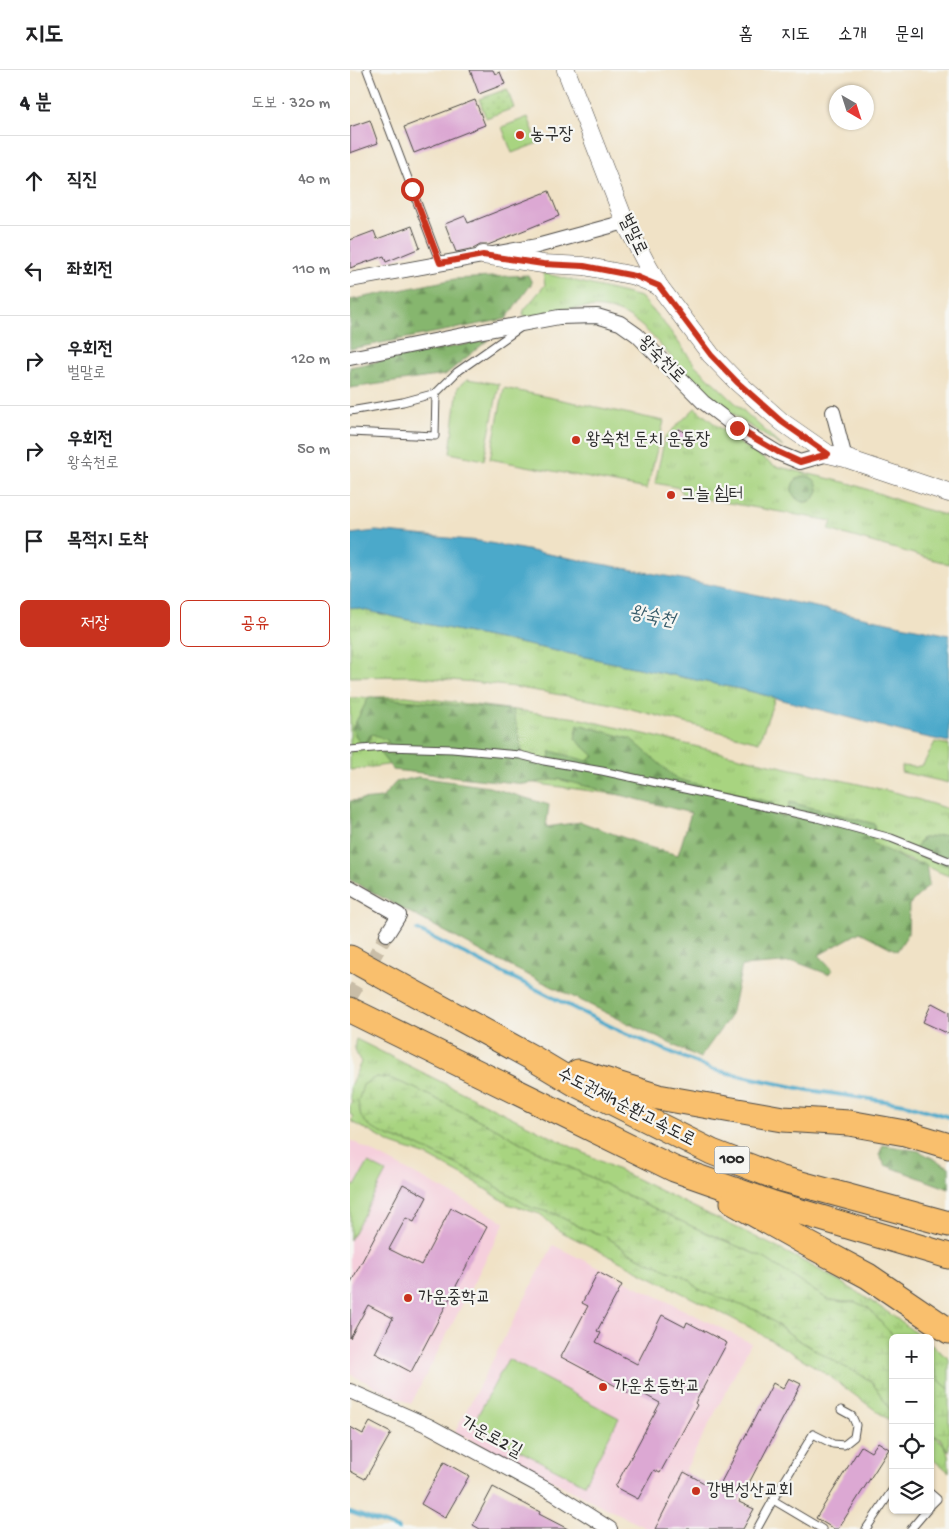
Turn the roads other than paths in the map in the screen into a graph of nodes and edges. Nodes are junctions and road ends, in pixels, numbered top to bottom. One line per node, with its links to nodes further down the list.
1 (367, 70): 5 (lane)
2 (566, 70): 3 (street, 벌말로)
3 (625, 222): 4 (street); 7 (street, 벌말로)
4 (483, 255): 5 (street); 7 (street)
5 (440, 263): 6 (street)
6 (350, 280)
7 (659, 286): 14 (street, 벌말로)
8 (526, 323): 9 (street, 왕숙천로); 10 (lane); 14 (street, 왕숙천로)
9 (350, 358)
10 (436, 394): 11 (lane); 13 (lane)
11 (350, 411)
12 (833, 412): 14 (street)
13 (350, 432)
14 (836, 456): 15 (street)
15 (949, 493)
16 (350, 750): 17 (lane)
17 (949, 861)
18 (350, 887): 19 (street)
19 (387, 934)
20 (350, 958): 22 (highway, 수도권제1순환고속도로 / 100)
21 (350, 1010): 24 (highway, 수도권제1순환고속도로 / 100)
22 (531, 1057): 23 (highway); 25 (highway, 수도권제1순환고속도로 / 100)
23 (949, 1146)
24 (674, 1168): 26 (highway, 수도권제1순환고속도로 / 100); 27 (highway)
25 (949, 1224)
26 (949, 1256)
27 (949, 1331)
28 (350, 1391): 33 (street, 가운로2길)
29 (841, 1410): 31 (lane)
30 (889, 1495): 36 (lane)
31 (773, 1500): 34 (lane); 35 (lane)
32 (924, 1514): 37 (lane)
33 (610, 1529)
34 (757, 1529)
35 (822, 1529)
36 (866, 1529)
37 (911, 1529)

